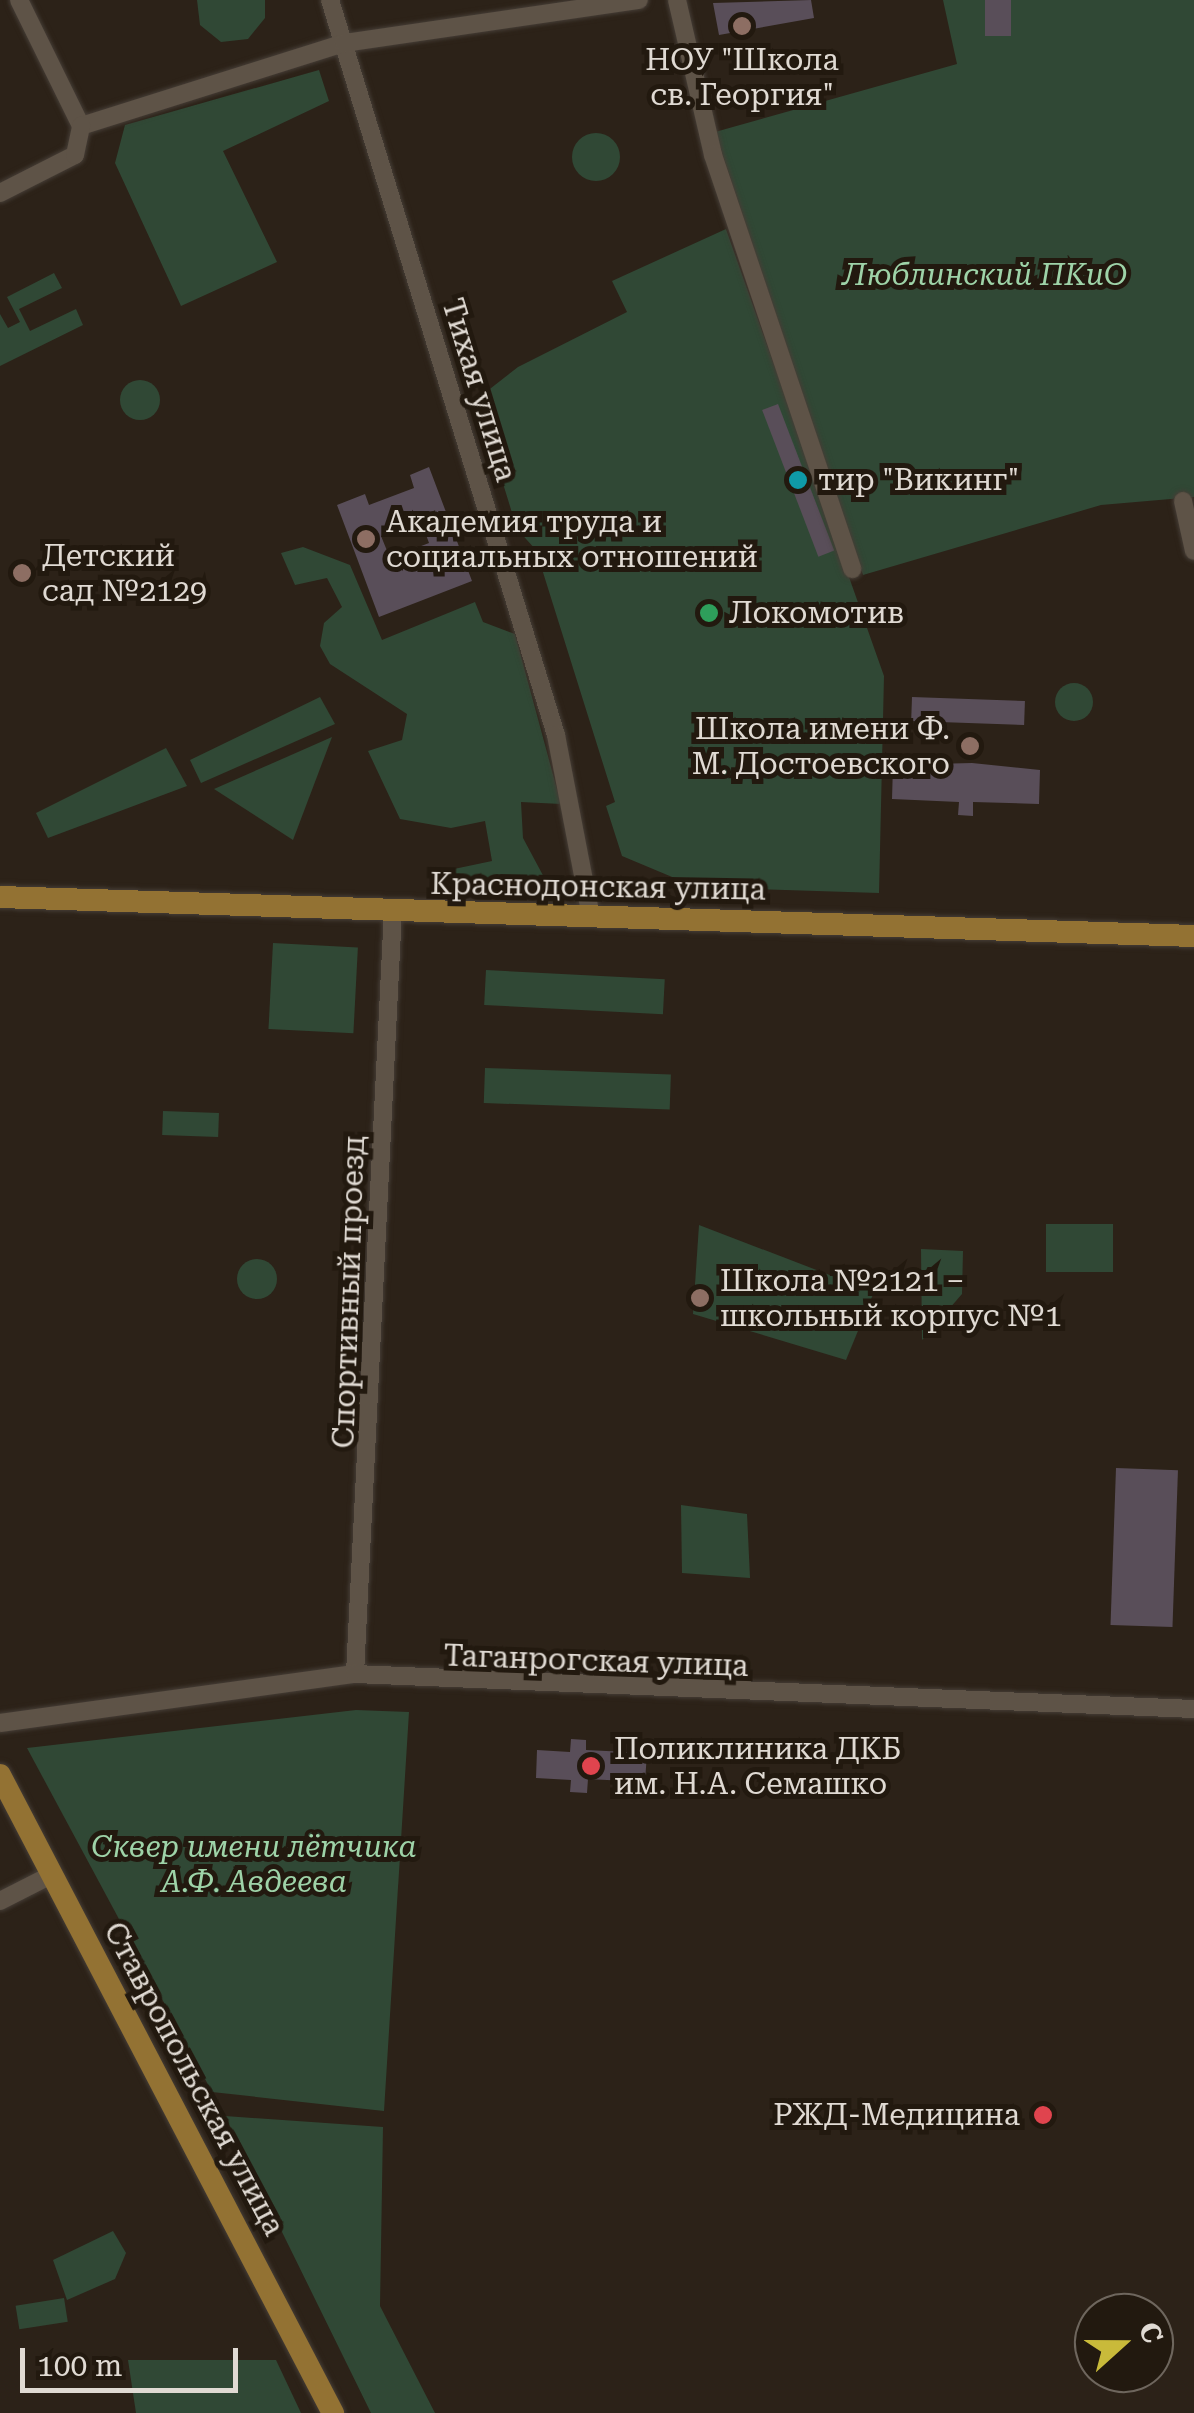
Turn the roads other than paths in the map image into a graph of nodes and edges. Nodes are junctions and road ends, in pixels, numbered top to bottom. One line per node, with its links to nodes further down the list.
1 (19, 0): 6 (street)
2 (330, 0): 5 (street, Тихая улица)
3 (638, 0): 5 (street)
4 (677, 0): 10 (street)
5 (344, 42): 6 (street); 13 (street, Тихая улица)
6 (82, 126): 7 (street)
7 (0, 192)
8 (1183, 500): 9 (street)
9 (1194, 551)
10 (852, 569)
11 (0, 897): 12 (main road, Краснодонская улица)
12 (393, 912): 13 (main road, Краснодонская улица); 15 (street, Спортивный проезд)
13 (591, 916): 14 (main road, Краснодонская улица)
14 (1194, 936)
15 (356, 1674): 16 (street, Таганрогская улица); 17 (street, Таганрогская улица)
16 (1194, 1709)
17 (0, 1723)
18 (0, 1775): 19 (main road, Ставропольская улица)
19 (53, 1874): 20 (street); 21 (main road, Ставропольская улица)
20 (0, 1902)
21 (333, 2413)

